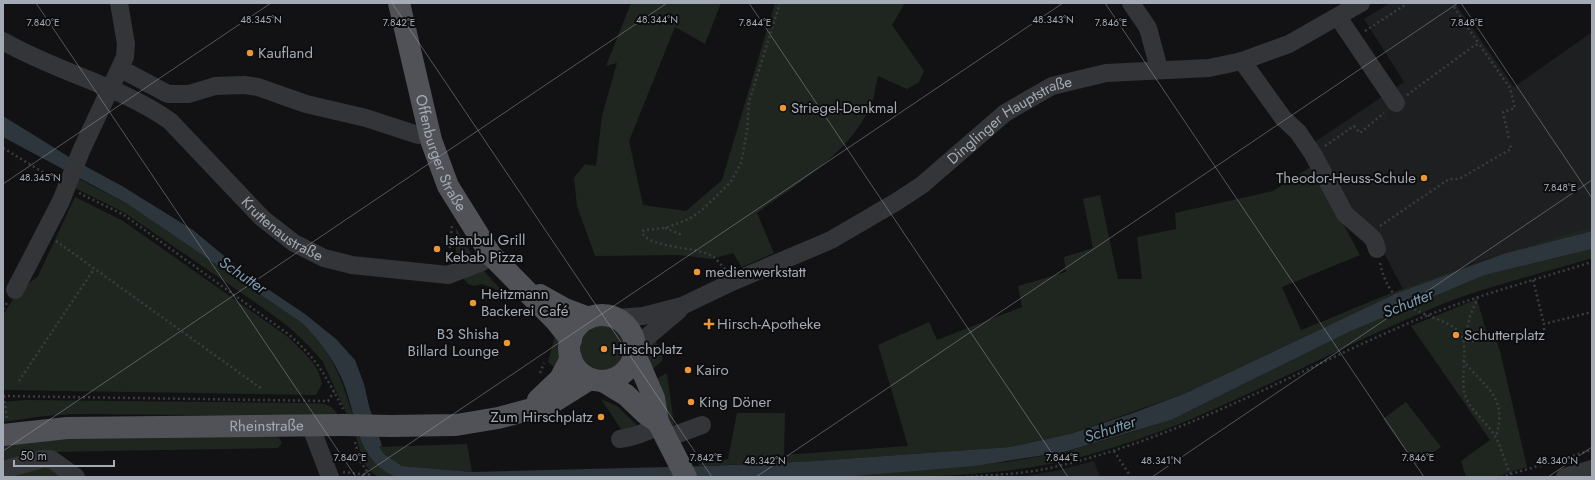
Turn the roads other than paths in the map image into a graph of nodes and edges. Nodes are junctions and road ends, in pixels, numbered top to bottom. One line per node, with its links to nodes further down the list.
1 (119, 3): 8 (street)
2 (399, 3): 14 (main road, Offenburger Straße)
3 (1131, 3): 9 (street)
4 (1361, 3): 5 (street, Dinglinger Hauptstraße)
5 (1338, 17): 7 (street, Dinglinger Hauptstraße); 11 (street)
6 (3, 41): 10 (street, Kruttenaustraße)
7 (1242, 61): 9 (street, Dinglinger Hauptstraße); 13 (street)
8 (121, 69): 10 (street); 12 (street)
9 (1159, 69): 17 (street, Dinglinger Hauptstraße)
10 (110, 89): 14 (street, Kruttenaustraße); 16 (street)
11 (1396, 103)
12 (418, 135)
13 (1377, 249)
14 (491, 255): 15 (main road, Offenburger Straße)
15 (520, 284): 18 (main road, Offenburger Straße); 20 (main road, Offenburger Straße)
16 (15, 290)
17 (682, 306): 19 (street, Dinglinger Hauptstraße); 21 (street, Dinglinger Hauptstraße)
18 (589, 318): 19 (main road); 20 (main road)
19 (615, 318): 21 (main road)
20 (571, 349): 22 (main road); 23 (main road, Rheinstraße)
21 (635, 350): 22 (main road); 26 (main road)
22 (597, 380): 23 (main road, Rheinstraße); 26 (main road)
23 (528, 409): 24 (main road, Rheinstraße, bridge)
24 (310, 425): 27 (main road, Rheinstraße); 31 (street)
25 (702, 425): 26 (street)
26 (664, 432): 28 (street); 33 (main road)
27 (6, 435)
28 (620, 438)
29 (1592, 469): 34 (street)
30 (3, 470): 32 (street)
31 (330, 475)
32 (76, 477)
33 (686, 477)
34 (1564, 477)

